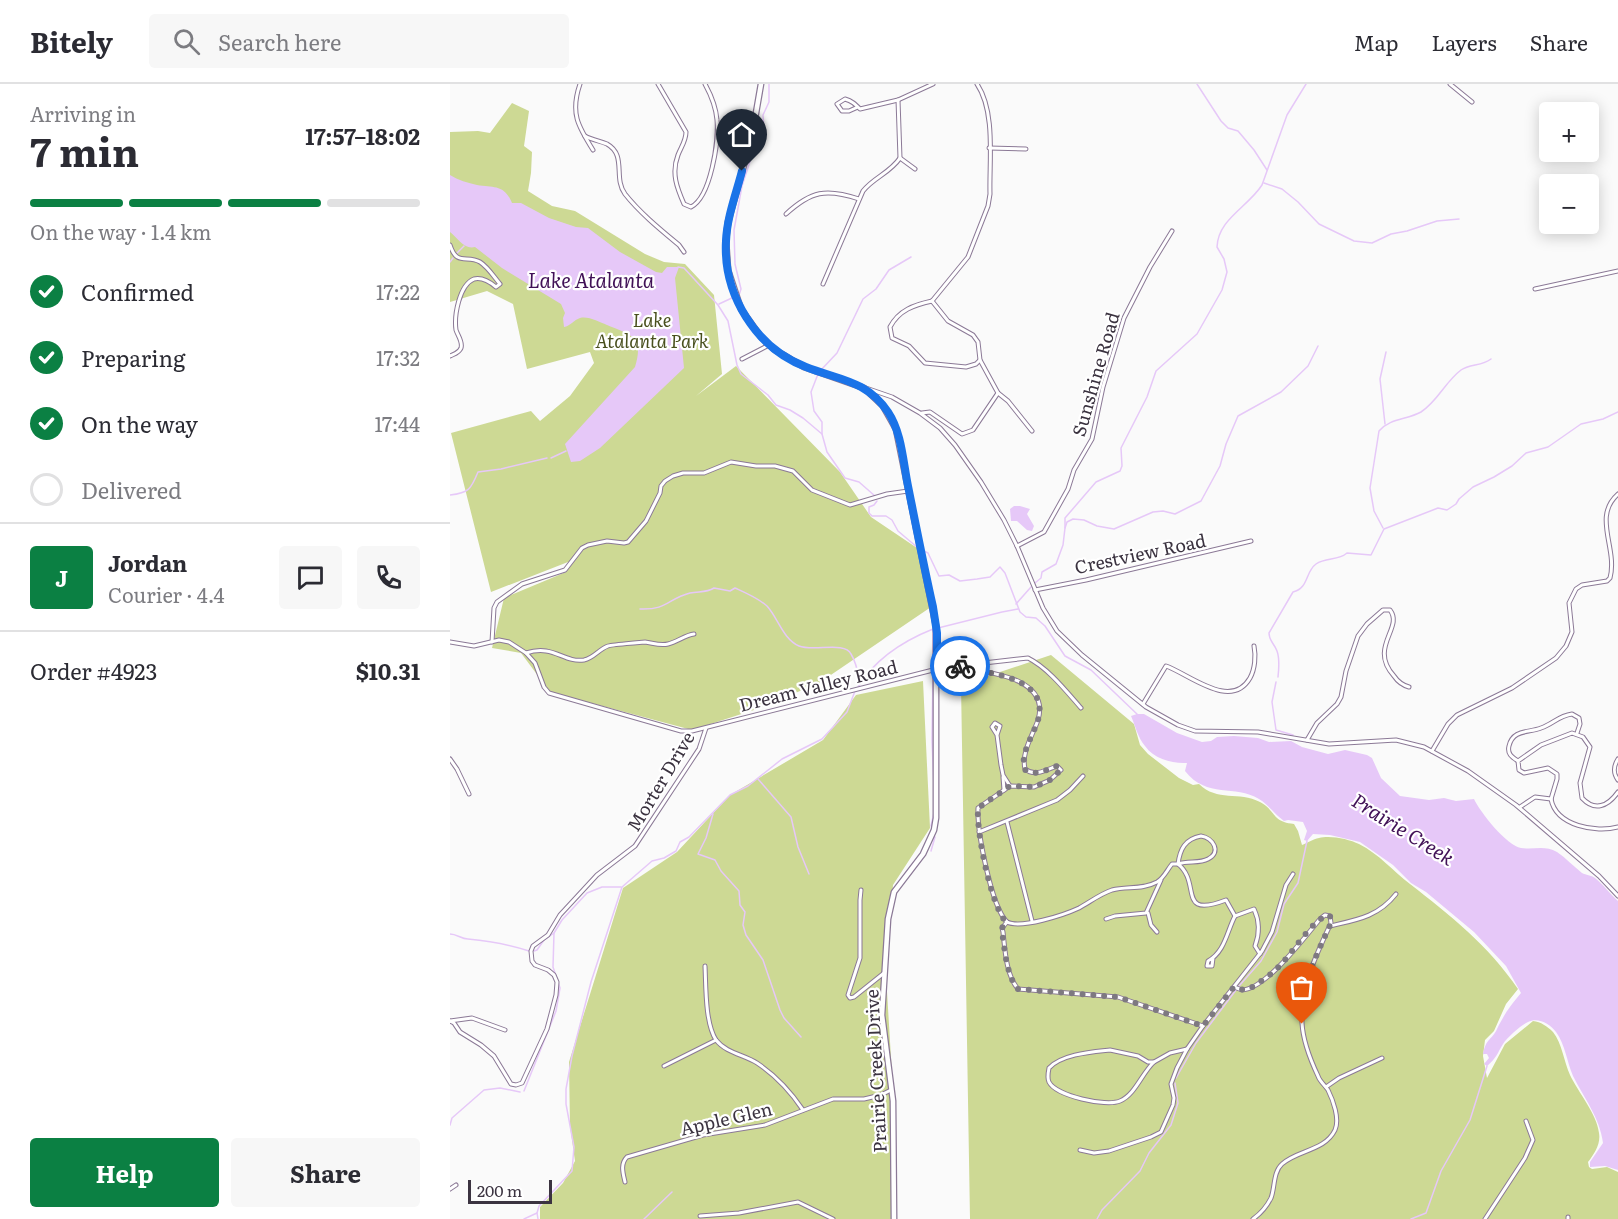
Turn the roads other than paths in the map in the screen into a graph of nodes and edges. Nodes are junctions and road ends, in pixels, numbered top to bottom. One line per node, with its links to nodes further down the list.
1 (580, 84): 11 (street)
2 (658, 84): 3 (street)
3 (705, 84)
4 (761, 84): 26 (main road)
5 (933, 84): 8 (street)
6 (977, 84): 12 (street)
7 (1450, 84): 9 (street)
8 (898, 100): 10 (street); 15 (street)
9 (1472, 102)
10 (858, 107): 10 (street)
11 (585, 136): 14 (street); 21 (street)
12 (989, 148): 13 (street); 25 (street)
13 (1026, 149)
14 (593, 150)
15 (900, 158): 16 (street); 17 (street)
16 (915, 169)
17 (859, 199): 18 (street); 23 (street)
18 (786, 214)
19 (1172, 231): 37 (street, Sunshine Road)
20 (450, 245): 27 (street)
21 (684, 252)
22 (1618, 271): 24 (street)
23 (823, 284)
24 (1535, 289)
25 (932, 301): 29 (street); 29 (street)
26 (769, 345): 28 (street); 30 (main road)
27 (450, 356)
28 (742, 359)
29 (980, 360): 31 (street)
30 (864, 388): 32 (street); 34 (main road)
31 (998, 393): 32 (street); 33 (street)
32 (921, 413): 37 (street)
33 (1032, 431)
34 (909, 490): 41 (street); 44 (main road)
35 (1618, 494): 54 (street)
36 (1251, 541): 38 (street, Crestview Road)
37 (1017, 546): 38 (street)
38 (1035, 590): 48 (street)
39 (694, 634): 43 (street)
40 (450, 642): 41 (street)
41 (492, 642): 43 (street)
42 (1254, 646): 48 (street)
43 (526, 653): 50 (street, Dream Valley Road)
44 (937, 668): 45 (street, Dream Valley Road); 46 (main road); 50 (street, Dream Valley Road)
45 (964, 669): 46 (street); 49 (street); 61 (street)
46 (937, 675): 86 (main road, Prairie Creek Drive)
47 (1409, 687): 53 (street)
48 (1143, 704): 53 (street)
49 (1082, 708)
50 (706, 728): 88 (street, Morter Drive)
51 (1577, 733): 57 (street); 57 (street); 63 (street)
52 (997, 735): 58 (street)
53 (1306, 740): 54 (street)
54 (1432, 751): 66 (street)
55 (450, 759): 64 (street)
56 (1618, 759): 60 (street)
57 (1518, 761): 65 (street)
58 (1003, 775): 61 (street); 62 (street)
59 (1083, 776): 67 (street)
60 (1618, 780)
61 (1010, 786): 62 (street)
62 (1004, 790): 69 (street)
63 (1618, 792)
64 (469, 794)
65 (1551, 799): 66 (street); 68 (street)
66 (1520, 807): 75 (street)
67 (1007, 822): 69 (street); 79 (street)
68 (1618, 826)
69 (979, 832): 80 (street)
70 (1179, 864): 70 (street); 72 (street); 77 (street)
71 (1293, 874): 83 (street)
72 (1162, 879): 76 (street); 79 (street)
73 (861, 890): 86 (street)
74 (1396, 894): 81 (street)
75 (1618, 896)
76 (1148, 911): 78 (street); 82 (street)
77 (1235, 916): 83 (street); 84 (street)
78 (1106, 919)
79 (1032, 921): 80 (street)
80 (1006, 922): 89 (street)
81 (1330, 926): 87 (street); 96 (street)
82 (1157, 932)
83 (1260, 954): 87 (street)
84 (1213, 958)
85 (705, 966): 91 (street)
86 (884, 973): 97 (main road, Prairie Creek Drive)
87 (1234, 987): 89 (street)
88 (450, 1021): 90 (street)
89 (1203, 1026): 92 (street)
90 (505, 1030)
91 (717, 1040): 95 (street); 98 (street)
92 (1187, 1049): 94 (street); 100 (street)
93 (1382, 1058): 96 (street)
94 (1154, 1062): 94 (street)
95 (664, 1066)
96 (1326, 1087): 107 (street)
97 (891, 1090): 98 (street, Apple Glen); 106 (main road, Prairie Creek Drive)
98 (803, 1110): 101 (street, Apple Glen)
99 (1526, 1121): 108 (street)
100 (1080, 1150)
101 (625, 1182)
102 (456, 1185): 103 (street)
103 (450, 1189)
104 (700, 1216): 105 (street)
105 (833, 1219)
106 (894, 1219)
107 (1253, 1219)
108 (1485, 1219)

